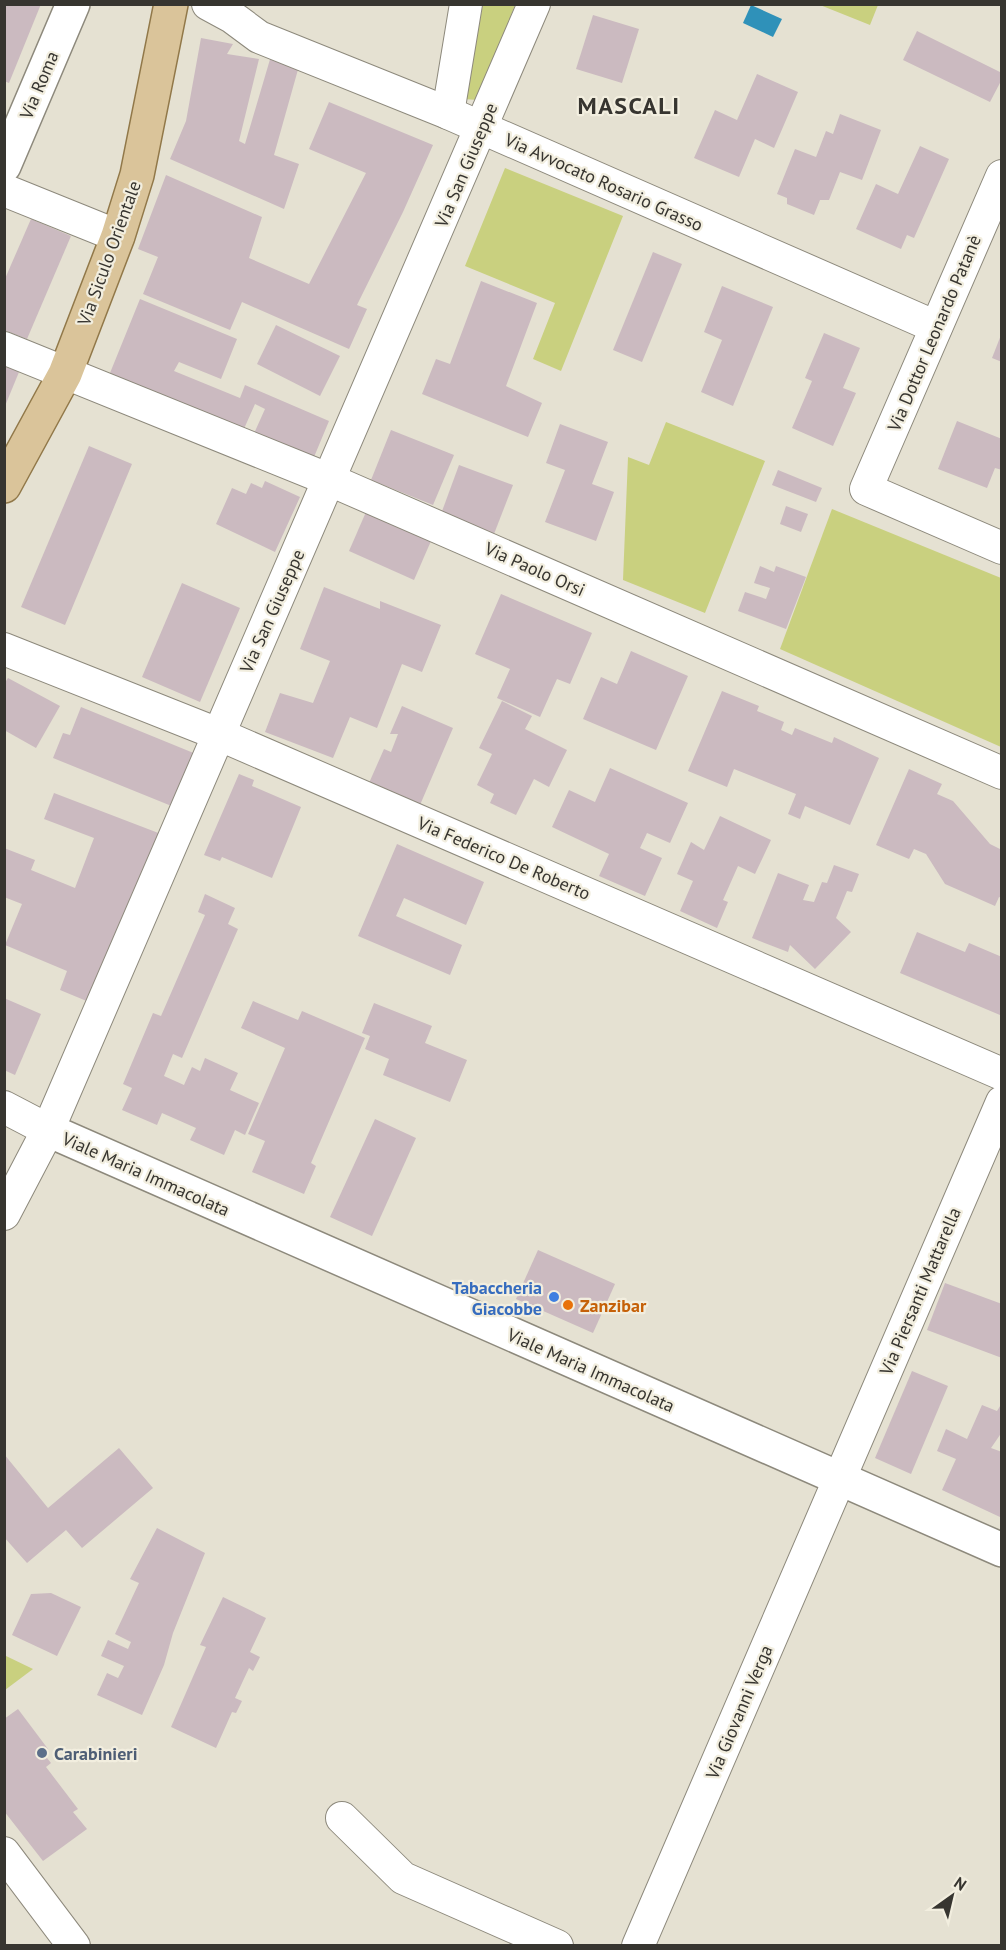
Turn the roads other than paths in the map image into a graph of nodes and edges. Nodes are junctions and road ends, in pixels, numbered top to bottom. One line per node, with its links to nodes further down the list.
1 (73, 4): 8 (street, Via Roma)
2 (171, 4): 11 (main road, Via Siculo Orientale)
3 (208, 4): 6 (street, Via Avvocato Rosario Grasso)
4 (466, 4): 6 (street)
5 (534, 4): 7 (street, Via San Giuseppe)
6 (448, 113): 7 (street, Via Avvocato Rosario Grasso)
7 (482, 128): 12 (street, Via Avvocato Rosario Grasso); 15 (street, Via San Giuseppe)
8 (4, 166)
9 (1002, 176): 12 (street, Via Dottor Leonardo Patanè)
10 (4, 190): 11 (street)
11 (118, 236): 14 (main road, Via Siculo Orientale)
12 (936, 327): 17 (street, Via Dottor Leonardo Patanè)
13 (4, 348): 14 (street, Via Paolo Orsi)
14 (65, 374): 15 (street, Via Paolo Orsi); 16 (main road, Via Siculo Orientale)
15 (330, 480): 19 (street, Via San Giuseppe); 20 (street, Via Paolo Orsi)
16 (4, 486)
17 (1002, 548)
18 (4, 649): 19 (street, Via Federico De Roberto)
19 (218, 734): 21 (street, Via Federico De Roberto); 25 (street, Via San Giuseppe)
20 (1002, 773)
21 (1002, 1074)
22 (1002, 1102): 27 (street, Via Piersanti Mattarella)
23 (4, 1107): 25 (street, Viale Maria Immacolata)
24 (4, 1120): 25 (street, Viale Maria Immacolata)
25 (48, 1130): 26 (street, Via San Giuseppe); 27 (street, Viale Maria Immacolata)
26 (4, 1214)
27 (840, 1479): 28 (street, Viale Maria Immacolata); 33 (street, Via Giovanni Verga)
28 (1002, 1550)
29 (342, 1818): 32 (street)
30 (4, 1853): 31 (street)
31 (74, 1946)
32 (557, 1946)
33 (638, 1946)

